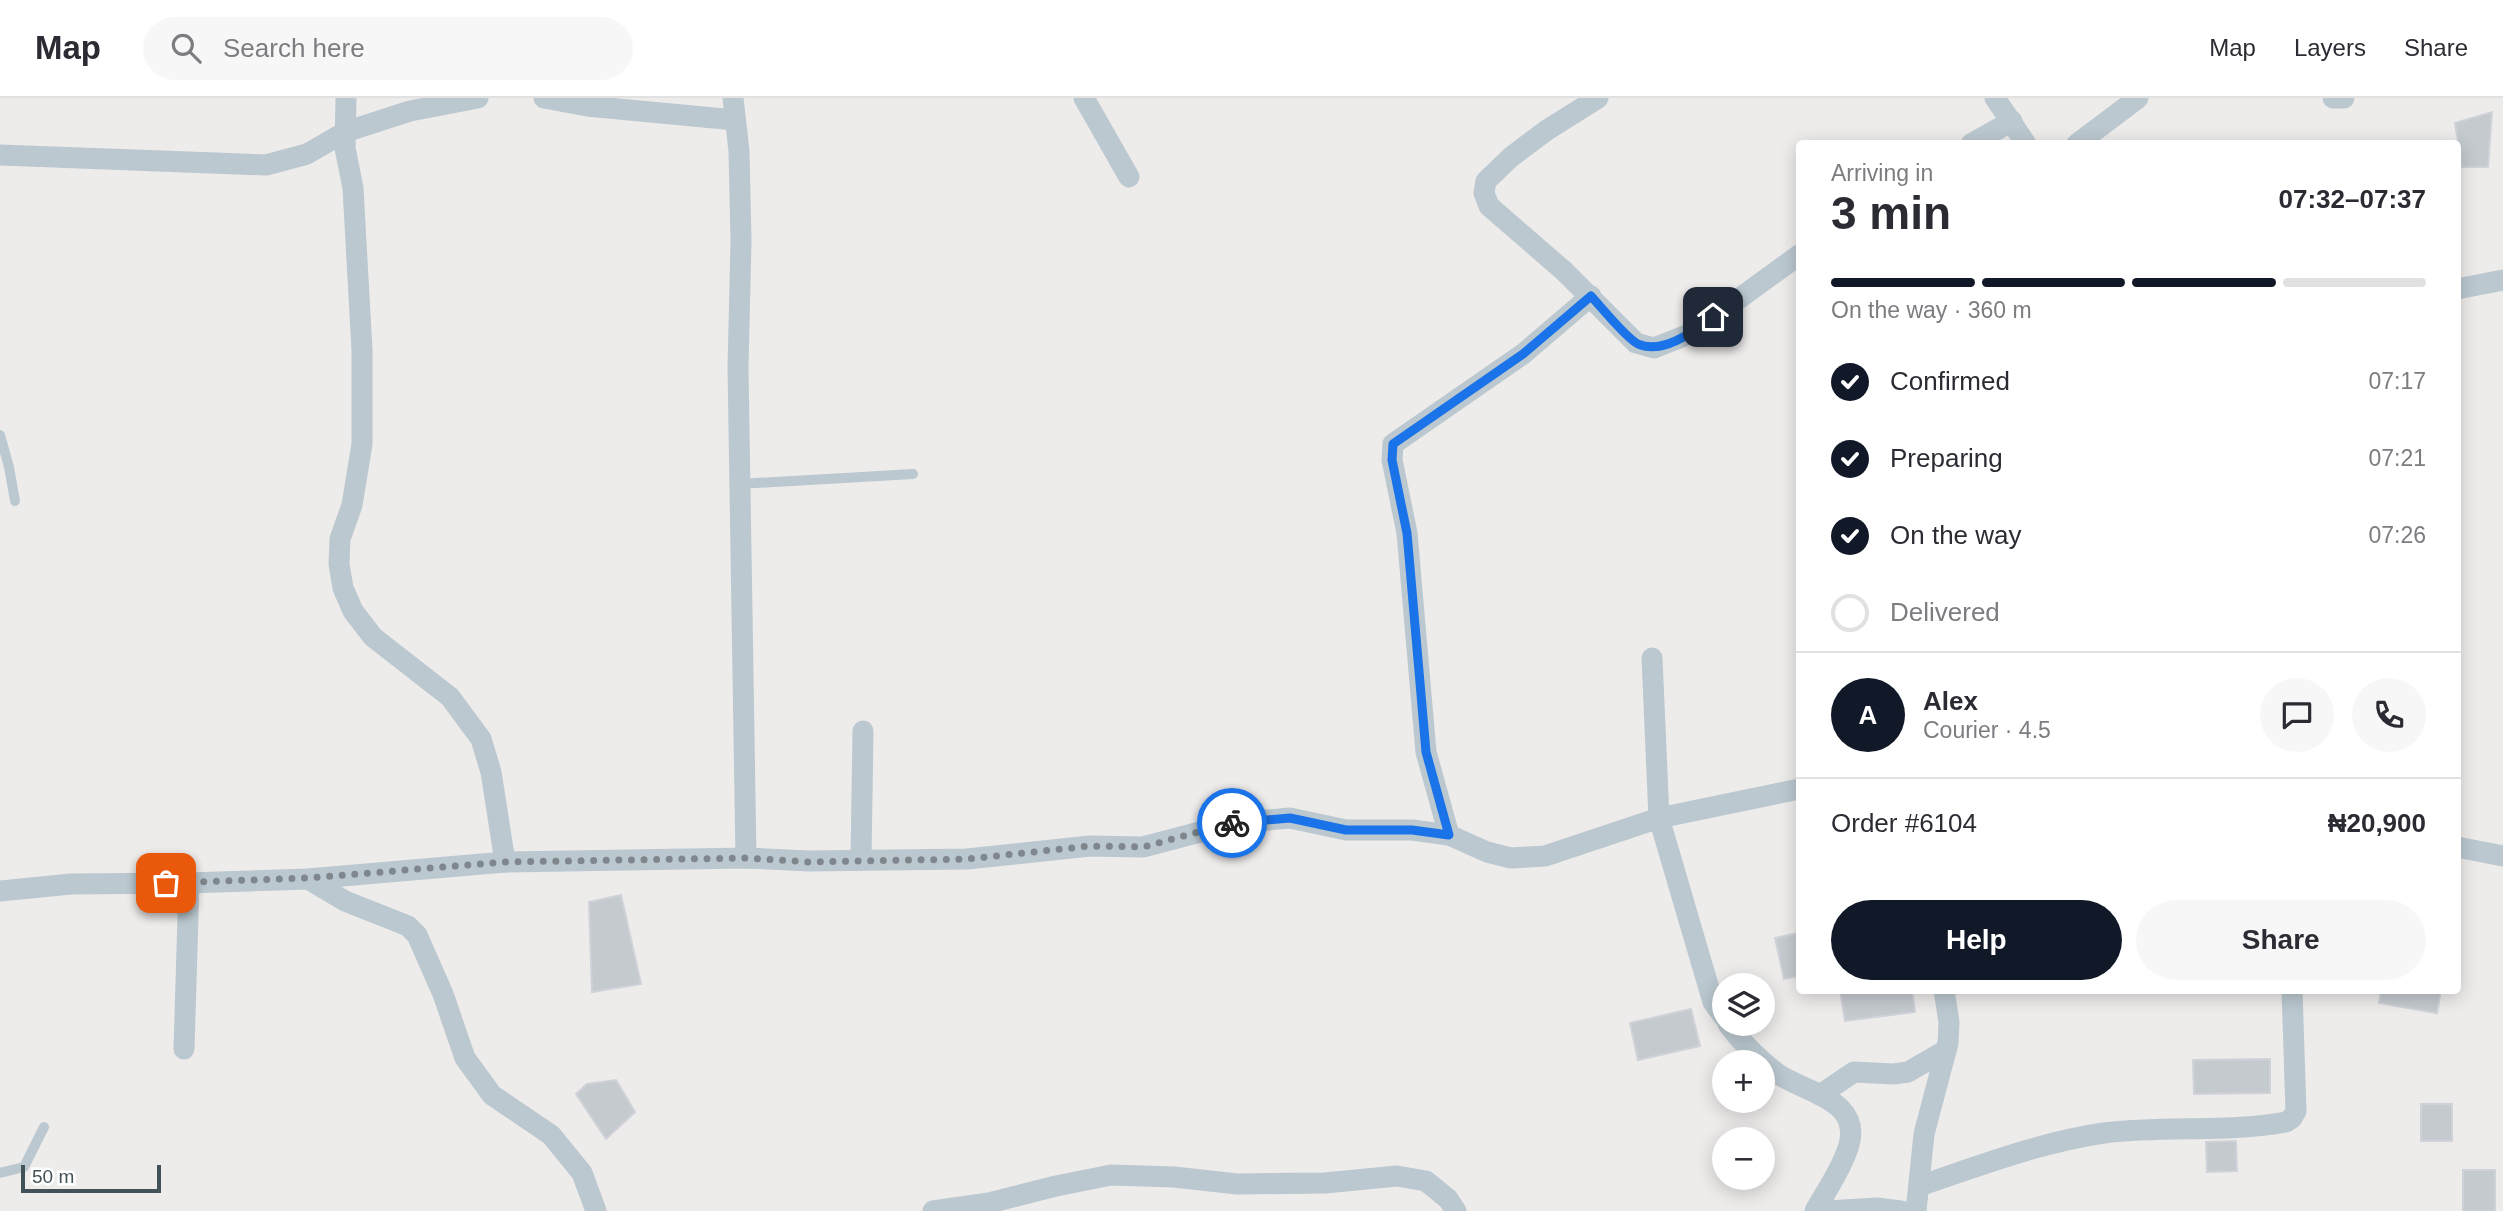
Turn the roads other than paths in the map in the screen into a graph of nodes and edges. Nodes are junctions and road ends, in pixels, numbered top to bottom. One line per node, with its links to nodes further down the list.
1 (346, 98): 13 (street)
2 (478, 98): 13 (street)
3 (544, 98): 11 (street)
4 (733, 98): 11 (street)
5 (1084, 98): 18 (street)
6 (1598, 98): 22 (street)
7 (1995, 98): 12 (street)
8 (2138, 98): 16 (street)
9 (2333, 98): 10 (street)
10 (2344, 98)
11 (735, 120): 25 (street)
12 (2012, 121): 14 (street); 15 (street)
13 (345, 132): 17 (street); 36 (street)
14 (1978, 140)
15 (2024, 140)
16 (2082, 140)
17 (0, 155)
18 (1129, 177)
19 (1796, 257): 22 (street)
20 (2503, 280): 21 (street)
21 (2461, 288)
22 (1591, 296): 31 (street)
23 (0, 435): 26 (lane)
24 (913, 474): 25 (lane)
25 (739, 484): 34 (street)
26 (15, 501)
27 (1652, 658): 30 (street)
28 (863, 731): 35 (street)
29 (1796, 790): 30 (street)
30 (1659, 818): 31 (street); 42 (street)
31 (1449, 835): 35 (street)
32 (2461, 848): 33 (street)
33 (2503, 856)
34 (746, 858): 35 (street); 36 (street)
35 (860, 859)
36 (505, 862): 37 (street)
37 (308, 878): 38 (street); 50 (street)
38 (189, 883): 39 (street); 44 (street)
39 (0, 891)
40 (1945, 994): 45 (street)
41 (2292, 994): 49 (street)
42 (1712, 999)
43 (1740, 1036): 46 (street)
44 (184, 1049)
45 (1946, 1050): 46 (street); 49 (street)
46 (1820, 1094): 53 (street)
47 (44, 1127): 48 (lane)
48 (0, 1173)
49 (1919, 1186): 56 (street)
50 (596, 1211)
51 (933, 1211): 52 (street)
52 (1456, 1211)
53 (1815, 1211)
54 (1827, 1211): 55 (street)
55 (1901, 1211)
56 (1916, 1211)

